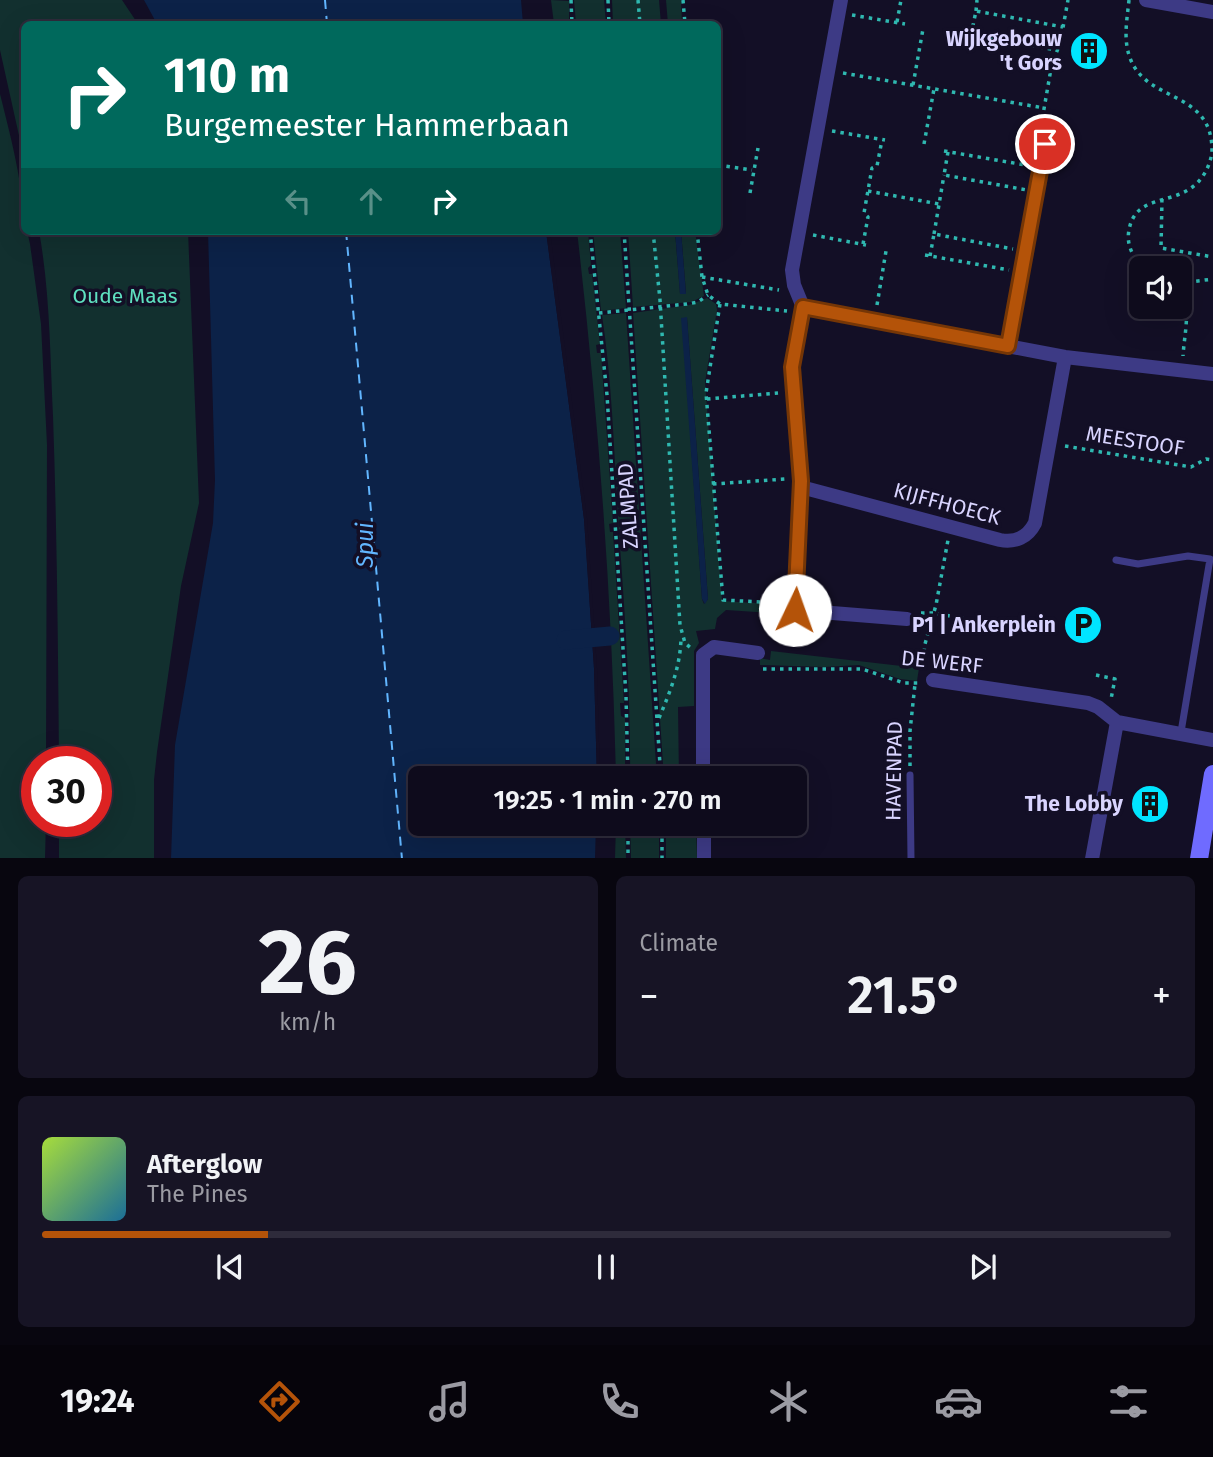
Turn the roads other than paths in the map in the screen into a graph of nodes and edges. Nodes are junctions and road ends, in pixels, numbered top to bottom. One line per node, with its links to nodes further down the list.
1 (1146, 0): 3 (street)
2 (840, 6): 5 (street)
3 (1213, 12)
4 (1067, 148): 6 (lane)
5 (803, 307): 6 (street); 9 (street)
6 (1008, 346): 7 (street)
7 (1065, 357): 8 (street); 9 (street, KIJFFHOECK)
8 (1213, 374)
9 (801, 483): 11 (street)
10 (1116, 561): 15 (lane)
11 (907, 619)
12 (758, 653): 17 (street)
13 (928, 681): 14 (street, DE WERF)
14 (1117, 722): 15 (street, DE WERF); 23 (street)
15 (1181, 732): 16 (street, DE WERF)
16 (1213, 740)
17 (703, 766)
18 (1213, 774): 24 (street)
19 (910, 775): 22 (lane, HAVENPAD)
20 (704, 836): 21 (street)
21 (704, 858)
22 (911, 858)
23 (1092, 858)
24 (1199, 858)

